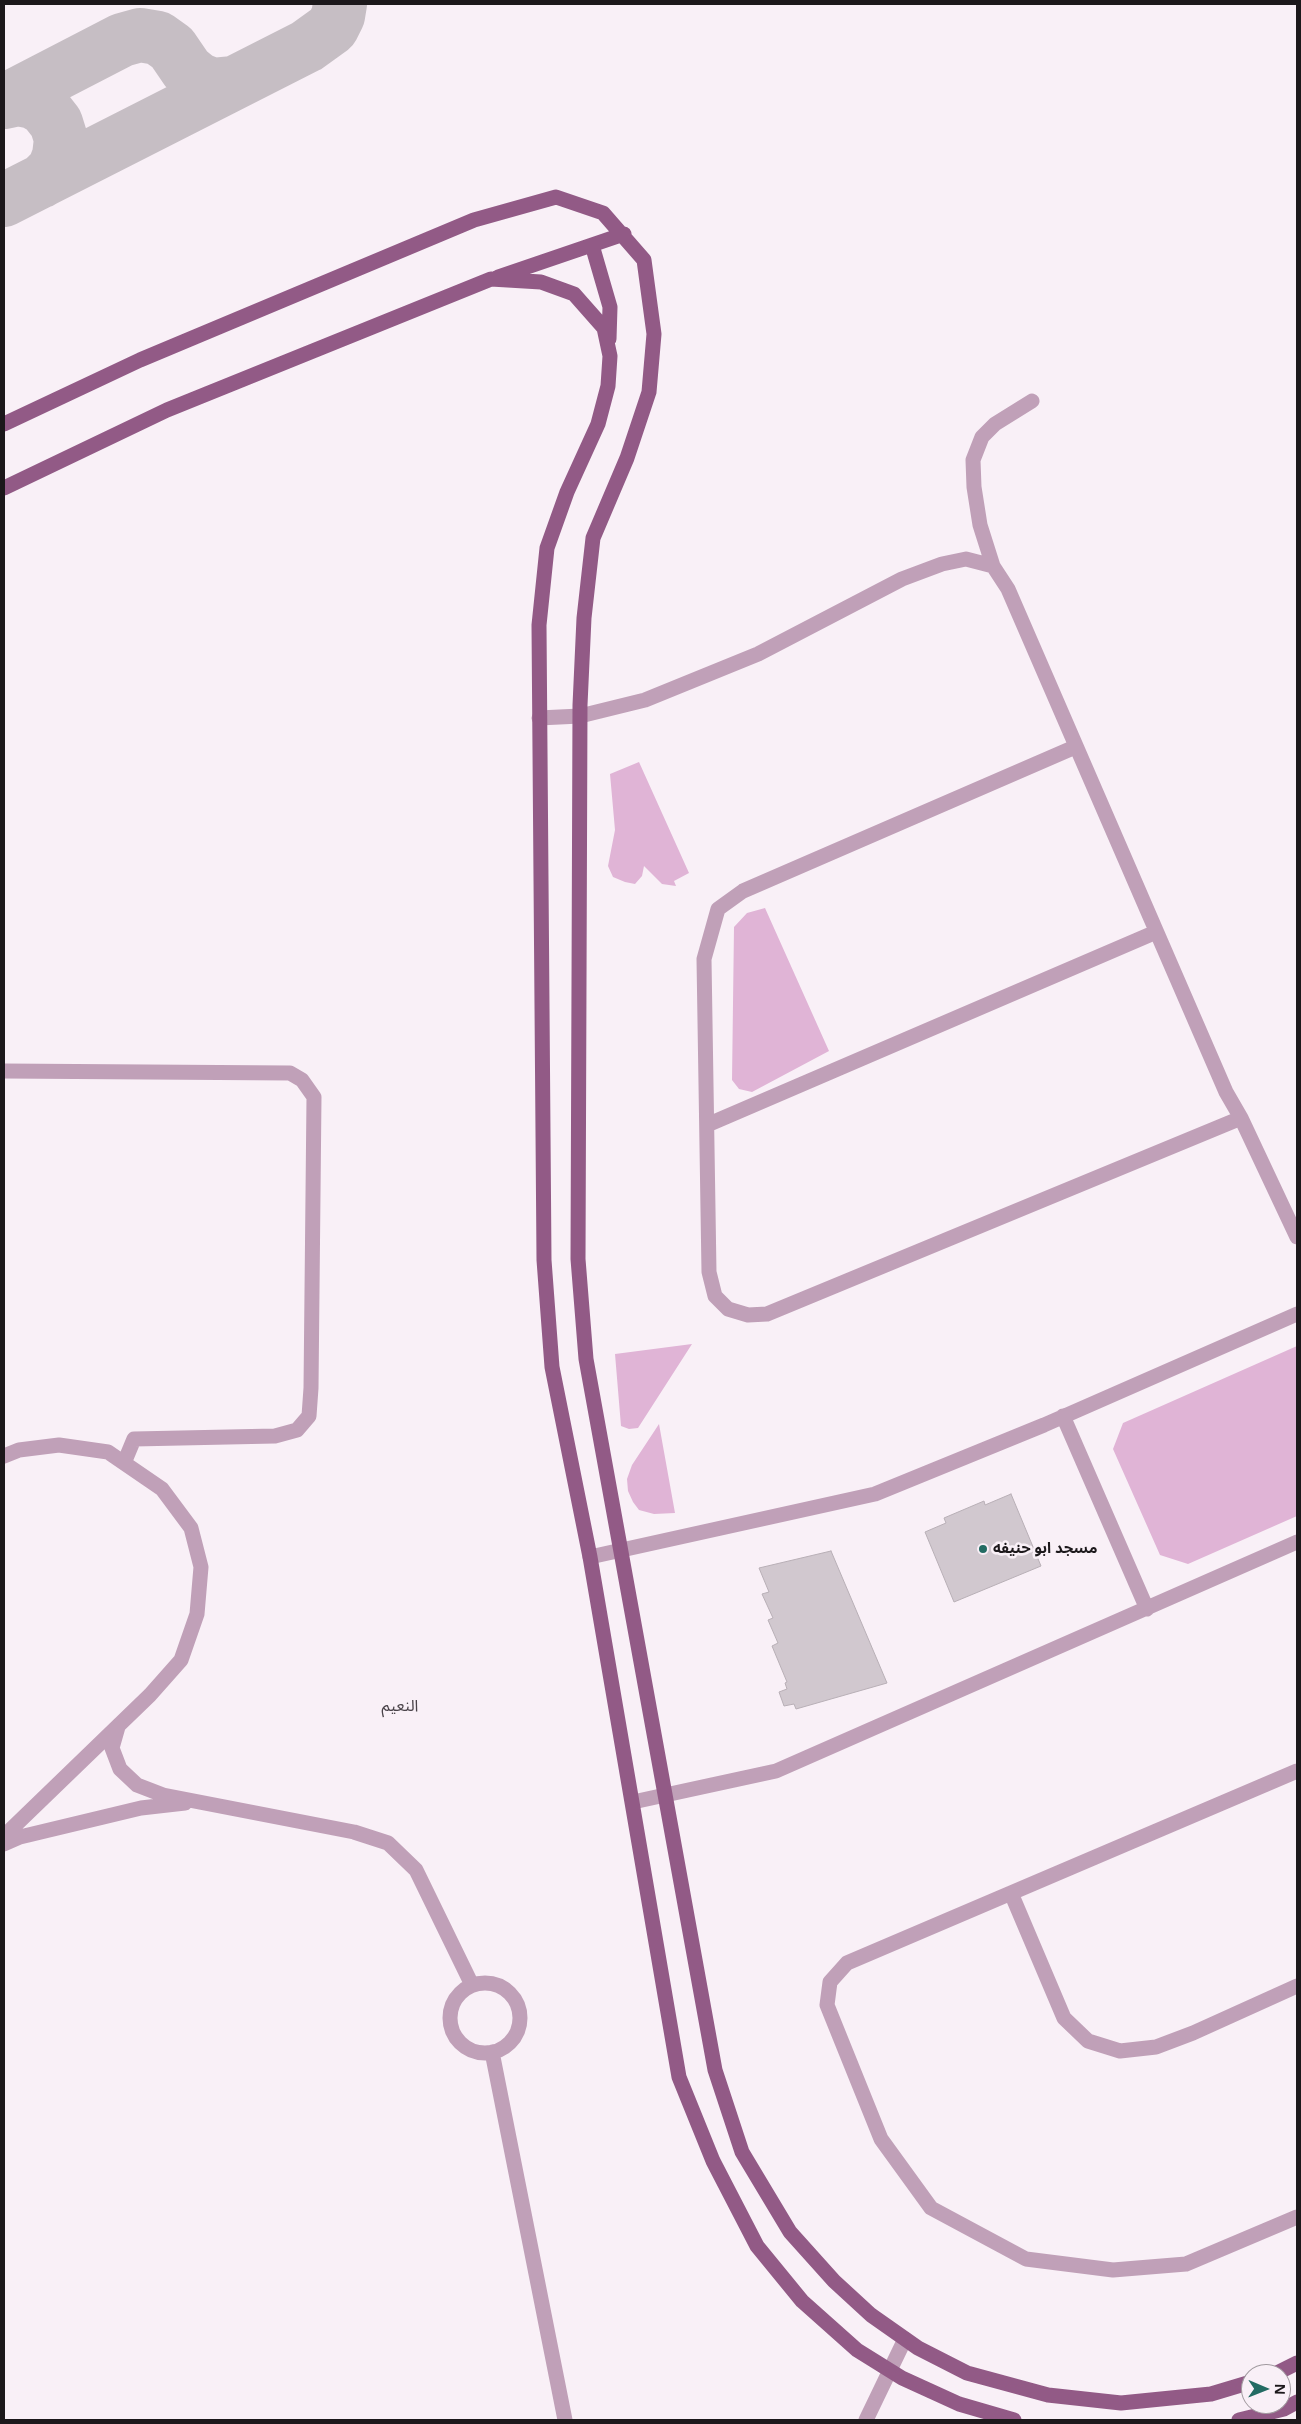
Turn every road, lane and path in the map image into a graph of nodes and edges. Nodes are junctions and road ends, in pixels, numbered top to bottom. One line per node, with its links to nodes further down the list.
1 (624, 234): 2 (main road); 6 (main road); 9 (main road)
2 (592, 245): 3 (main road); 4 (main road)
3 (492, 279): 4 (main road); 7 (main road)
4 (609, 353): 10 (main road)
5 (1032, 401): 8 (street)
6 (4, 424)
7 (4, 488)
8 (993, 566): 9 (street); 11 (street)
9 (580, 716): 10 (street); 22 (main road)
10 (539, 718): 23 (main road)
11 (1075, 747): 12 (street); 15 (street)
12 (1156, 932): 14 (street); 15 (street)
13 (4, 1071): 20 (street)
14 (1241, 1118): 15 (street); 16 (street)
15 (707, 1126)
16 (1297, 1237)
17 (1297, 1314): 18 (street)
18 (1063, 1416): 22 (street); 24 (street)
19 (4, 1456): 20 (street)
20 (124, 1463): 25 (street)
21 (1297, 1542): 24 (street)
22 (620, 1550): 23 (street); 27 (main road)
23 (590, 1557): 29 (main road)
24 (1147, 1609): 27 (street)
25 (118, 1727): 28 (street); 30 (street)
26 (1297, 1771): 32 (street)
27 (665, 1794): 29 (street); 37 (main road)
28 (202, 1802): 31 (street); 33 (street)
29 (633, 1802): 38 (main road)
30 (4, 1836)
31 (4, 1844)
32 (1011, 1893): 34 (street); 36 (street)
33 (472, 1984): 35 (street); 35 (street)
34 (1297, 1986)
35 (492, 2052): 41 (street)
36 (1297, 2217)
37 (906, 2339): 38 (street); 39 (main road)
38 (890, 2371): 42 (street); 43 (main road)
39 (1241, 2385)
40 (1297, 2402): 44 (main road)
41 (564, 2420)
42 (866, 2420)
43 (1014, 2420)
44 (1239, 2420)

